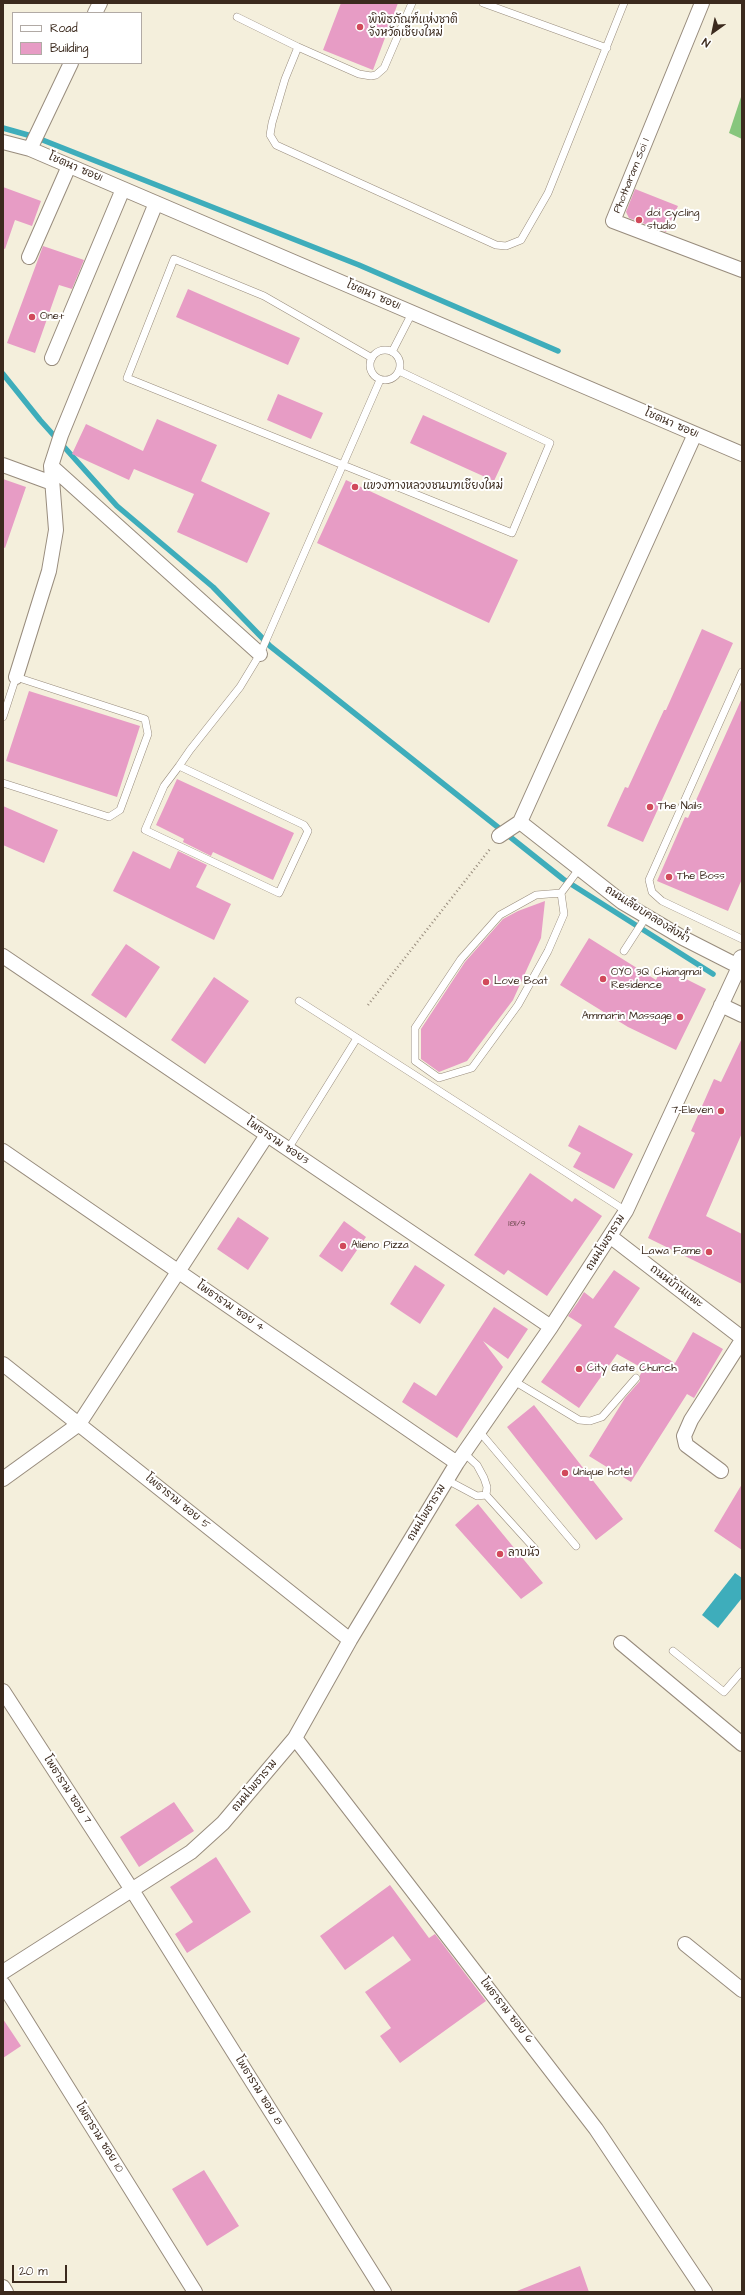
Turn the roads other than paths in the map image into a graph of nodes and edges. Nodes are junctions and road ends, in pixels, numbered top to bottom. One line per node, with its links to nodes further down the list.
1 (100, 3): 6 (street)
2 (412, 3): 8 (lane)
3 (483, 3): 9 (lane)
4 (624, 3): 9 (lane)
5 (702, 3): 17 (street, Photharam Soi 1)
6 (96, 12)
7 (236, 17): 8 (lane)
8 (298, 47): 9 (lane)
9 (607, 48)
10 (71, 64): 12 (street)
11 (3, 142): 12 (street, โชตนา ซอย1)
12 (30, 149): 13 (street, โชตนา ซอย1)
13 (68, 166): 14 (street, โชตนา ซอย1); 16 (street)
14 (123, 189): 15 (street, โชตนา ซอย1); 20 (street)
15 (156, 203): 18 (street, โชตนา ซอย1); 28 (street)
16 (29, 257)
17 (742, 270)
18 (412, 313): 19 (lane); 24 (street, โชตนา ซอย1)
19 (392, 352): 21 (lane); 22 (lane)
20 (52, 358)
21 (372, 358): 23 (lane); 26 (lane)
22 (399, 372): 23 (lane); 26 (lane)
23 (380, 380): 26 (lane)
24 (696, 434): 25 (street, โชตนา ซอย1); 36 (street)
25 (742, 454)
26 (342, 464): 30 (lane)
27 (3, 465): 29 (street)
28 (51, 466): 29 (street); 30 (street)
29 (52, 483): 32 (street)
30 (260, 654): 34 (lane)
31 (742, 672): 41 (lane)
32 (16, 677): 33 (lane); 35 (lane)
33 (3, 717)
34 (179, 766): 34 (lane)
35 (3, 782)
36 (520, 822): 37 (street); 38 (street, ถนนเลียบคลองส่งน้ำ)
37 (499, 836)
38 (579, 869): 39 (lane); 40 (street, ถนนเลียบคลองส่งน้ำ)
39 (561, 893): 39 (lane)
40 (646, 917): 42 (lane); 44 (street, ถนนเลียบคลองส่งน้ำ)
41 (742, 939)
42 (624, 951)
43 (3, 956): 49 (street, โพธาราม ซอย3)
44 (741, 965): 46 (street, ถนนโพธาราม)
45 (299, 1001): 48 (lane)
46 (721, 1005): 47 (street); 52 (street, ถนนโพธาราม)
47 (742, 1015)
48 (358, 1038): 50 (lane); 52 (lane)
49 (267, 1135): 50 (street, โพธาราม ซอย3); 54 (street)
50 (288, 1149): 55 (street, โพธาราม ซอย3)
51 (3, 1151): 54 (street, โพธาราม ซอย 4)
52 (626, 1211): 53 (street, ถนนโพธาราม)
53 (611, 1237): 55 (street, ถนนโพธาราม); 56 (street, ถนนบ้านแพะ)
54 (178, 1272): 60 (street); 62 (street, โพธาราม ซอย 4)
55 (551, 1327): 59 (street, ถนนโพธาราม)
56 (742, 1339): 63 (street)
57 (3, 1364): 60 (street, โพธาราม ซอย 5)
58 (636, 1378): 59 (lane)
59 (514, 1381): 61 (street, ถนนโพธาราม)
60 (79, 1424): 64 (street); 69 (street, โพธาราม ซอย 5)
61 (479, 1431): 62 (street, ถนนโพธาราม); 67 (lane)
62 (460, 1458): 65 (street, ถนนโพธาราม); 66 (lane)
63 (721, 1471)
64 (3, 1479)
65 (447, 1480): 66 (lane); 69 (street, ถนนโพธาราม)
66 (486, 1495): 68 (lane)
67 (576, 1546)
68 (535, 1549)
69 (350, 1640): 74 (street, ถนนโพธาราม)
70 (621, 1643): 75 (street)
71 (672, 1651): 72 (lane)
72 (742, 1671)
73 (3, 1691): 76 (street, โพธาราม ซอย 7)
74 (295, 1738): 76 (street, ถนนโพธาราม); 85 (street, โพธาราม ซอย 6)
75 (742, 1744)
76 (132, 1890): 78 (street, ถนนโพธาราม); 84 (street, โพธาราม ซอย 8)
77 (685, 1944): 80 (street)
78 (3, 1972)
79 (3, 1984): 83 (street, โพธาราม ซอย 10)
80 (742, 1990)
81 (3, 2287): 82 (street)
82 (6, 2292)
83 (195, 2292)
84 (384, 2292)
85 (705, 2292)

